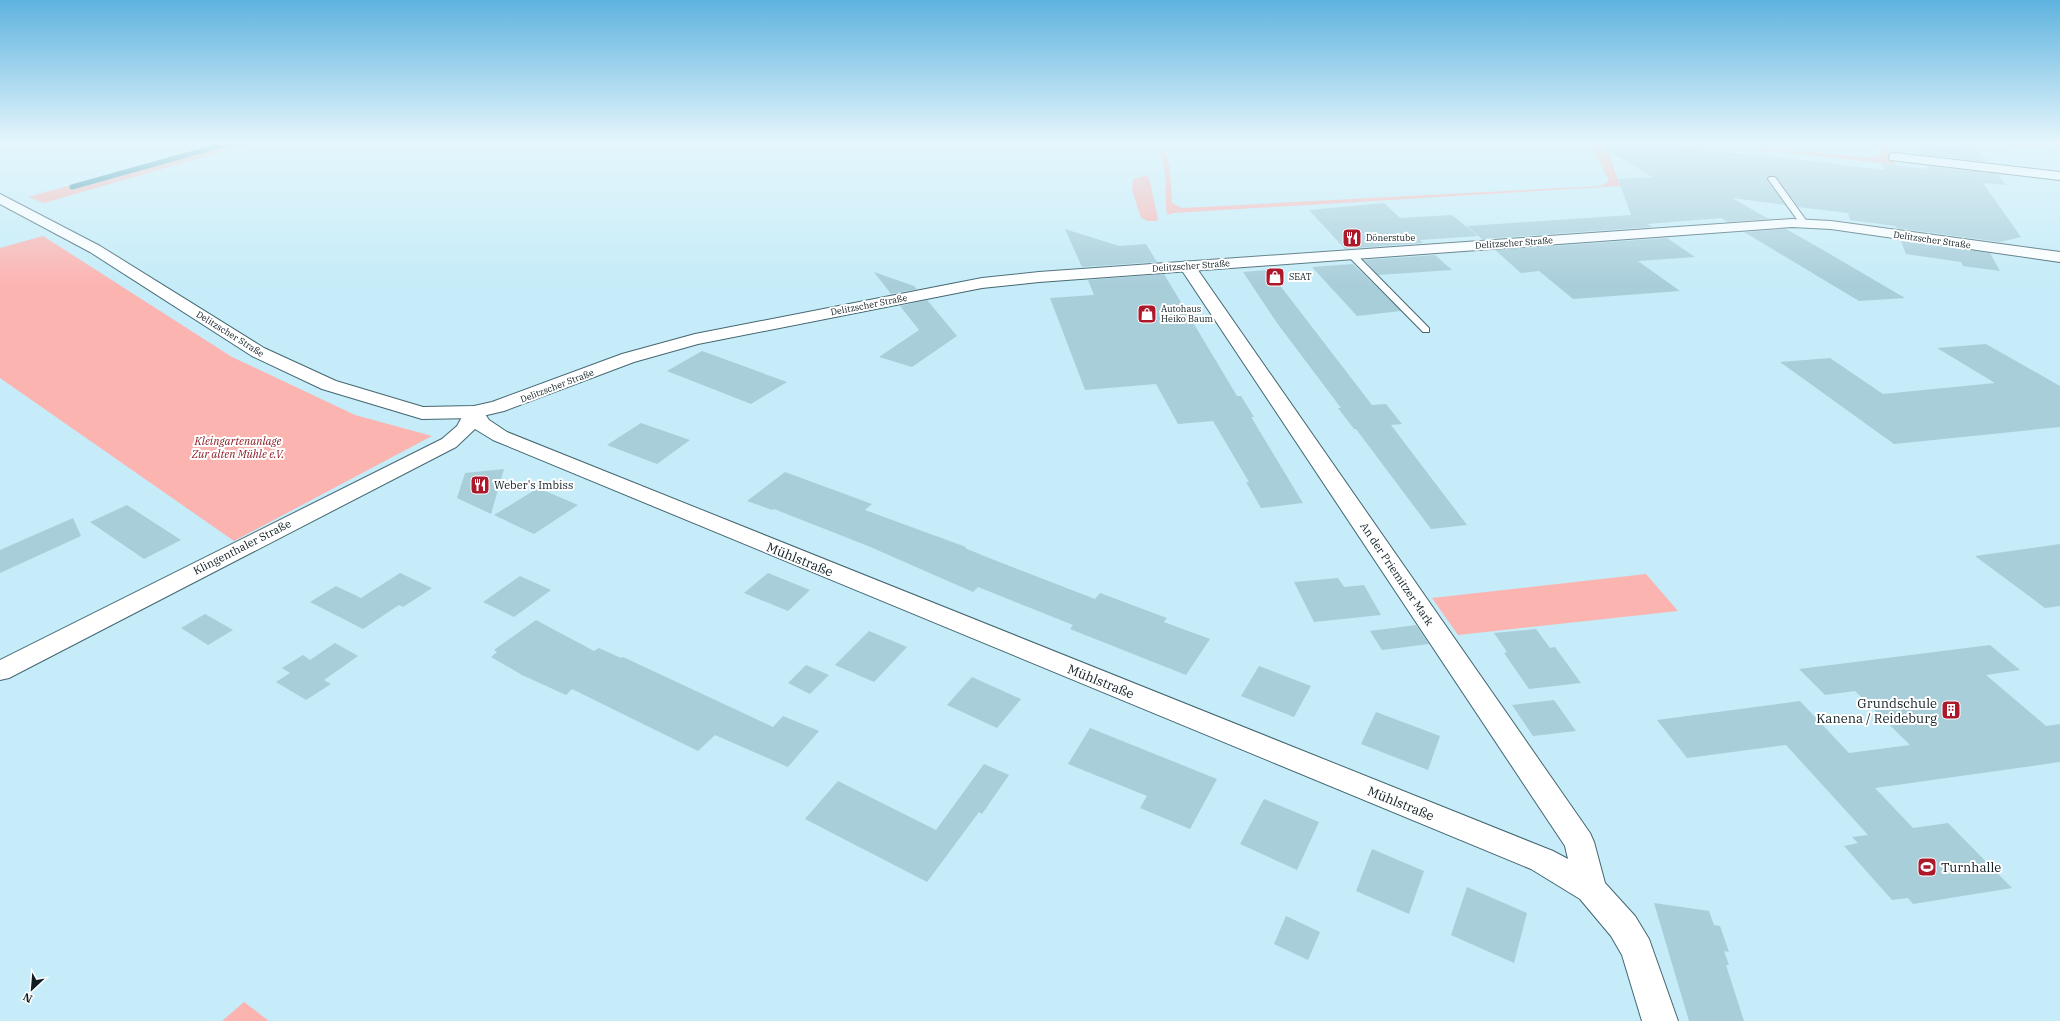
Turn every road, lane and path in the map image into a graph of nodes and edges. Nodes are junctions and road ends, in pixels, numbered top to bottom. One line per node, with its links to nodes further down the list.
1 (1780, 190): 3 (lane)
2 (0, 198): 8 (main road, Delitzscher Straße)
3 (1804, 223): 4 (main road, Delitzscher Straße); 5 (main road, Delitzscher Straße)
4 (1352, 255): 6 (main road, Delitzscher Straße); 7 (lane)
5 (2060, 257)
6 (1187, 266): 8 (main road, Delitzscher Straße); 10 (main road, An der Priemitzer Mark)
7 (1426, 330)
8 (475, 426): 9 (main road, Klingenthaler Straße); 10 (main road, Mühlstraße)
9 (0, 671)
10 (1591, 890): 11 (main road, Mühlstraße)
11 (1660, 1021)

